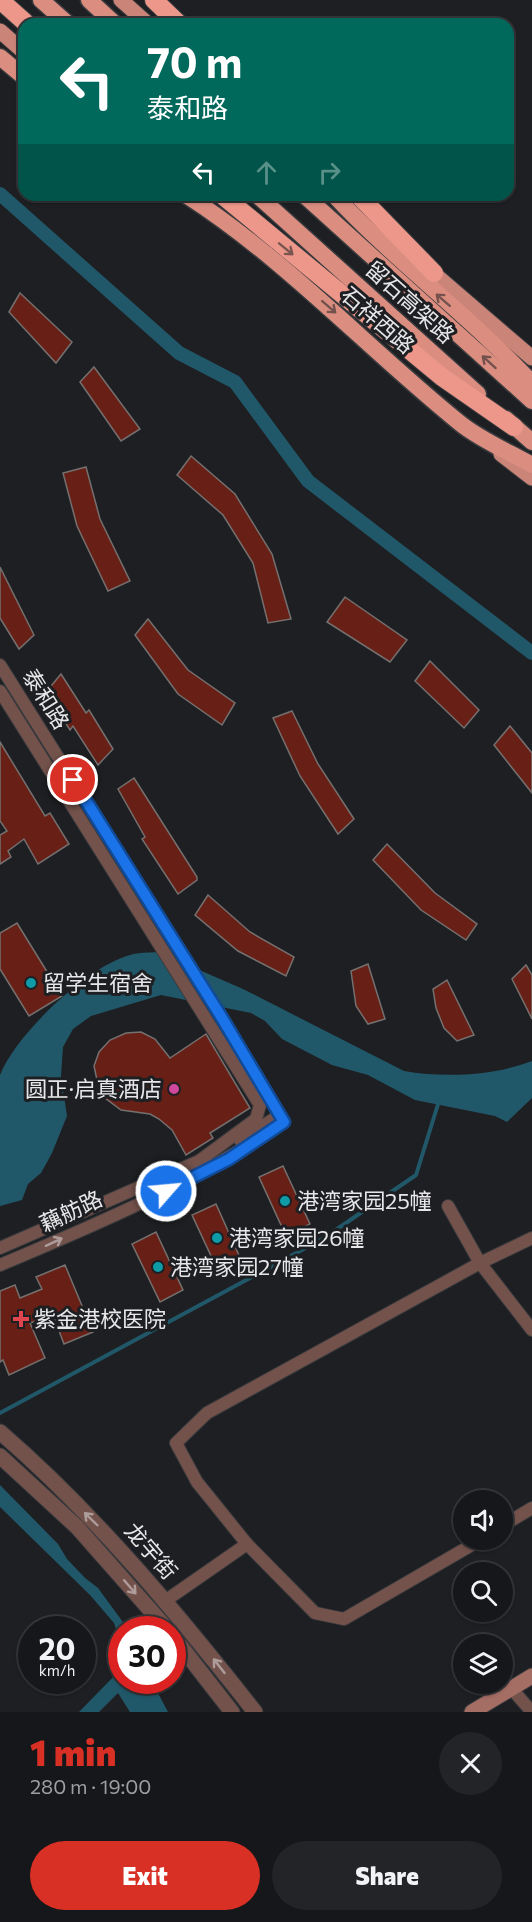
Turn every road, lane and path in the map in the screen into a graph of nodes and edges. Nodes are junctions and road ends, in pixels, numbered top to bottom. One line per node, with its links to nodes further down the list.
1 (0, 0): 6 (highway)
2 (41, 0): 7 (highway)
3 (89, 0): 8 (highway)
4 (121, 0): 9 (main road)
5 (154, 0): 10 (highway)
6 (20, 18)
7 (61, 18)
8 (108, 18)
9 (141, 18)
10 (173, 18)
11 (0, 31): 12 (main road)
12 (18, 47)
13 (0, 57): 14 (highway)
14 (18, 72)
15 (195, 201): 23 (highway)
16 (201, 201): 23 (main road, 石祥西路)
17 (229, 201): 29 (highway, one-way to 29)
18 (264, 201): 29 (highway, 留石高架路)
19 (311, 201): 27 (highway, 留石高架路, one-way to 19)
20 (340, 201): 26 (highway, one-way to 20)
21 (350, 201): 24 (main road)
22 (363, 201): 24 (highway)
23 (219, 216): 28 (highway, 石祥西路, one-way to 28)
24 (434, 273): 25 (main road)
25 (532, 358)
26 (532, 383)
27 (532, 401)
28 (462, 425): 31 (highway); 32 (main road, 石祥西路)
29 (514, 427): 30 (highway, 留石高架路)
30 (532, 442)
31 (532, 465)
32 (532, 478)
33 (0, 665): 36 (street, 泰和路)
34 (0, 691): 35 (street, 泰和路)
35 (4, 707): 37 (street, 泰和路)
36 (282, 1119): 37 (street, 藕舫路); 42 (street, 藕舫路, one-way to 36)
37 (199, 1161): 40 (street, 藕舫路)
38 (448, 1206): 41 (street)
39 (532, 1238): 41 (street)
40 (0, 1248)
41 (480, 1263): 43 (street); 48 (street)
42 (0, 1265)
43 (532, 1330)
44 (5, 1437): 50 (street, 龙宇街, one-way to 44)
45 (0, 1456): 51 (street, 龙宇街, one-way to 51)
46 (532, 1508): 47 (street)
47 (513, 1519)
48 (247, 1544): 49 (street); 50 (street)
49 (463, 1550)
50 (165, 1601): 58 (street, 龙宇街, one-way to 50)
51 (156, 1616)
52 (186, 1653): 57 (street)
53 (532, 1676): 54 (main road)
54 (513, 1687)
55 (513, 1690): 60 (street)
56 (501, 1694): 59 (main road)
57 (232, 1712)
58 (255, 1712)
59 (472, 1712)
60 (532, 1712)

